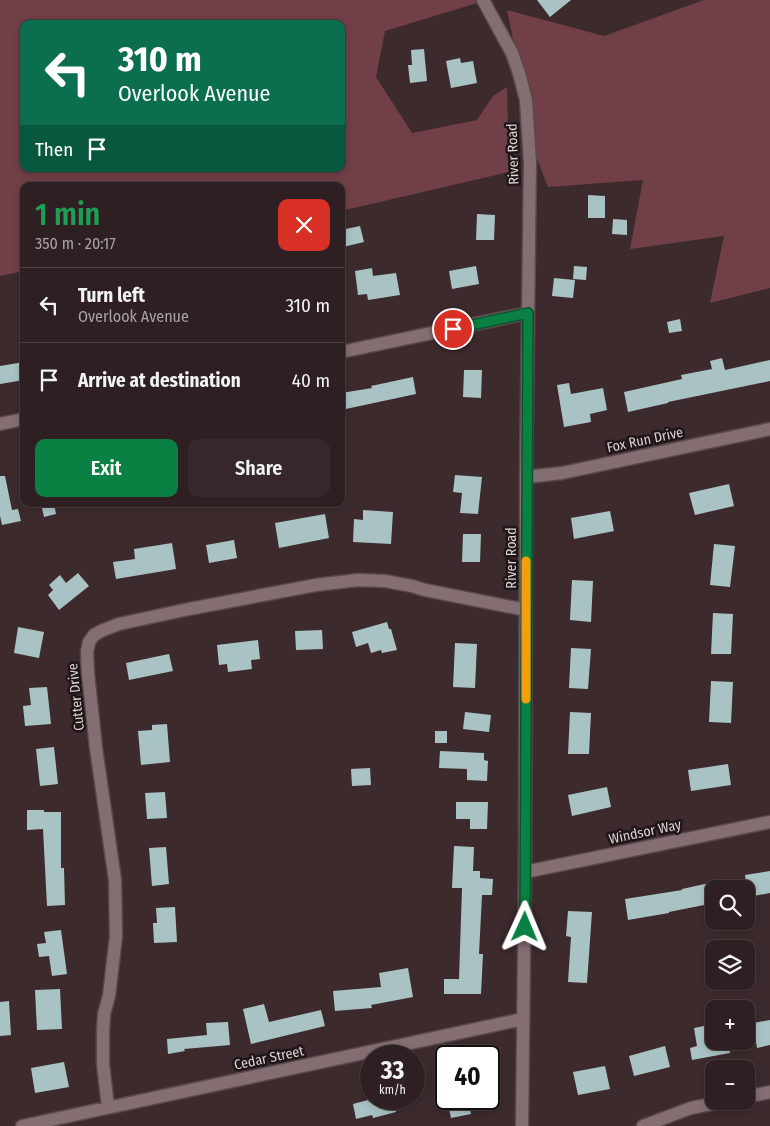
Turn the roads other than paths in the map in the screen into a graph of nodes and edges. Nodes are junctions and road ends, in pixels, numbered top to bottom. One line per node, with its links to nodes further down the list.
1 (483, 0): 2 (street, River Road)
2 (528, 313): 3 (street); 7 (street, River Road)
3 (345, 351)
4 (20, 420): 5 (street)
5 (0, 424)
6 (770, 429): 7 (street, Fox Run Drive)
7 (526, 477): 8 (street, River Road)
8 (526, 610): 10 (street, River Road); 15 (street, Cutter Drive)
9 (770, 822): 10 (street, Windsor Way)
10 (525, 872): 11 (street, River Road)
11 (524, 1019): 15 (street, Cedar Street); 17 (street, River Road)
12 (770, 1092): 13 (street)
13 (755, 1095)
14 (705, 1105): 18 (street)
15 (108, 1107): 16 (street, Cedar Street)
16 (22, 1126)
17 (522, 1126)
18 (643, 1126)

